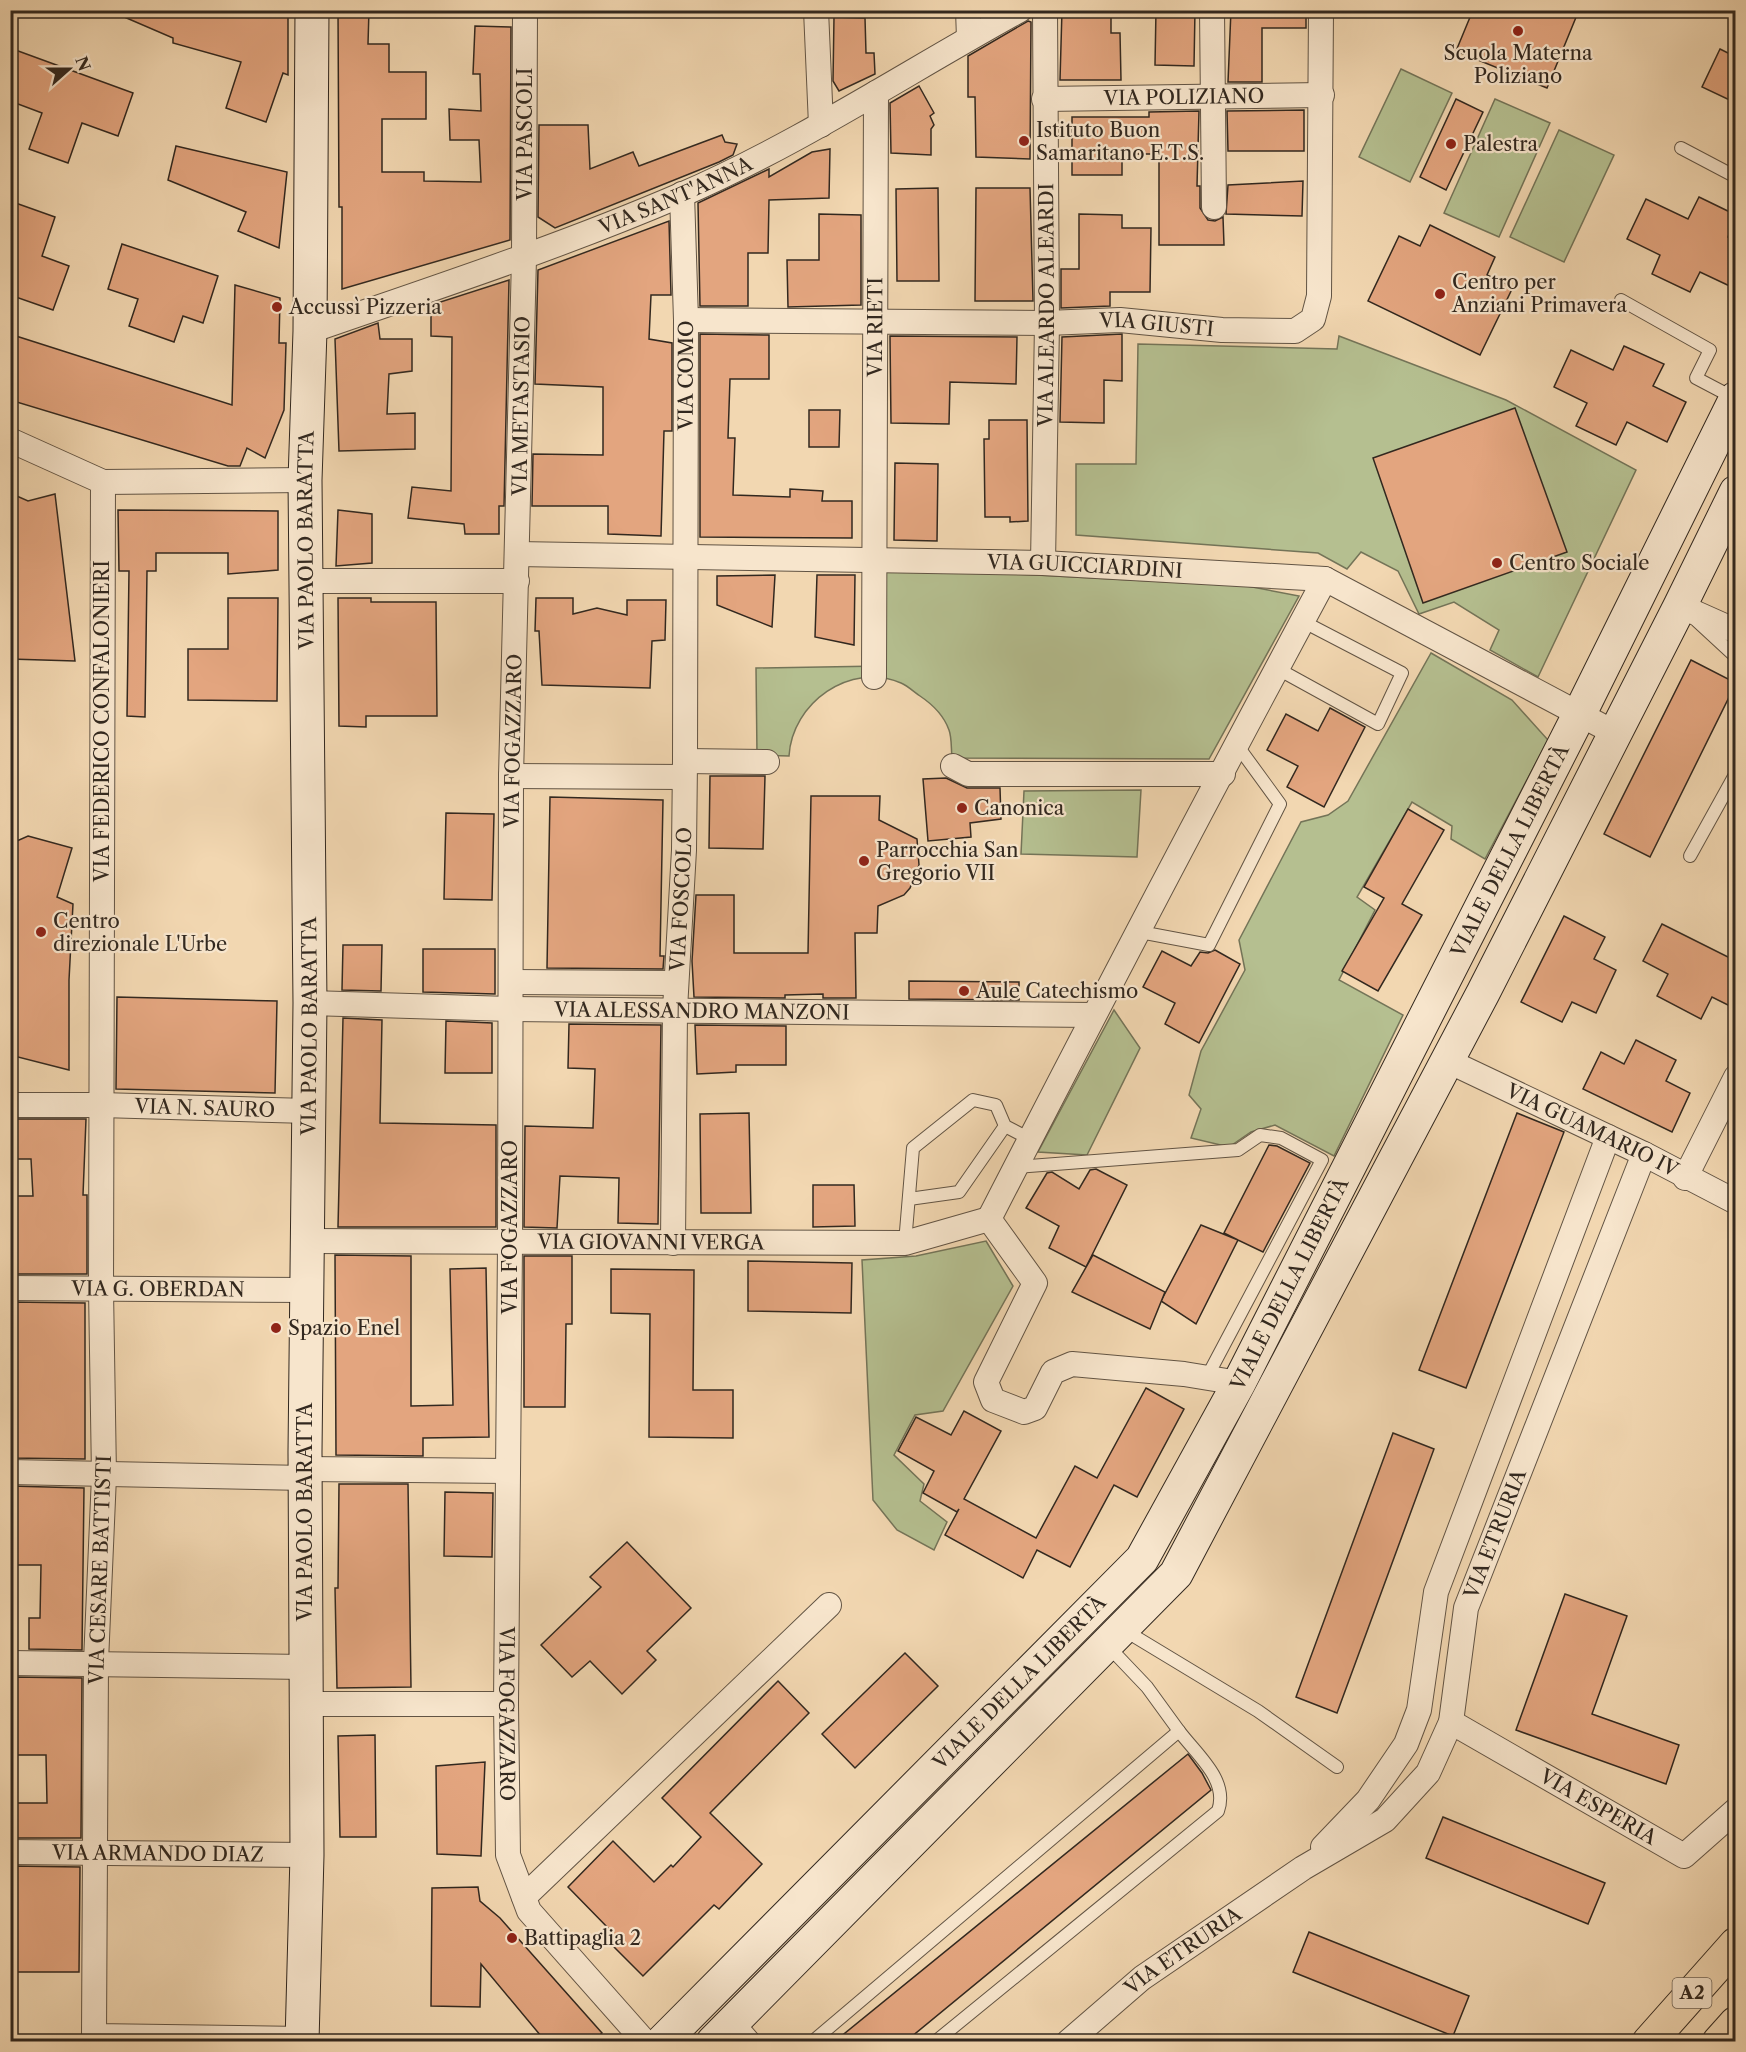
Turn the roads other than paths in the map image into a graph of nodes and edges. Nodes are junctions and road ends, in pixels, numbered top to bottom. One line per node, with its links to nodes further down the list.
1 (312, 10): 24 (street, VIA PAOLO BARATTA)
2 (525, 10): 19 (street, VIA PASCOLI)
3 (816, 10): 14 (street)
4 (968, 10): 9 (street)
5 (1020, 10): 9 (street, VIA SANT'ANNA)
6 (1045, 10): 13 (street, VIA ALEARDO ALEARDI)
7 (1212, 10): 12 (street)
8 (1321, 10): 11 (street, VIA GIUSTI)
9 (969, 38): 10 (street, VIA SANT'ANNA)
10 (876, 93): 14 (street, VIA SANT'ANNA); 22 (street, VIA RIETI)
11 (1322, 95): 12 (street, VIA POLIZIANO); 23 (street, VIA GIUSTI)
12 (1212, 97): 13 (street, VIA POLIZIANO); 18 (street)
13 (1044, 99): 23 (street, VIA ALEARDO ALEARDI)
14 (821, 125): 17 (street, VIA SANT'ANNA)
15 (1681, 148): 16 (lane)
16 (1736, 177)
17 (682, 194): 19 (street, VIA SANT'ANNA); 21 (street, VIA COMO)
18 (1214, 207)
19 (524, 258): 24 (street, VIA SANT'ANNA); 30 (street, VIA METASTASIO)
20 (1621, 300): 25 (lane)
21 (687, 320): 22 (street, VIA GIUSTI); 31 (street, VIA COMO)
22 (874, 323): 23 (street, VIA GIUSTI); 32 (street, VIA RIETI)
23 (1047, 323): 33 (street, VIA ALEARDO ALEARDI)
24 (310, 331): 27 (street, VIA PAOLO BARATTA)
25 (1735, 398): 43 (street, VIALE DELLA LIBERTÀ)
26 (10, 440): 28 (street)
27 (305, 480): 28 (street); 35 (street, VIA PAOLO BARATTA)
28 (103, 482): 62 (street, VIA FEDERICO CONFALONIERI)
29 (1736, 492): 37 (street, VIALE DELLA LIBERTÀ)
30 (518, 554): 31 (street, VIA GUICCIARDINI); 36 (street, VIA FOGAZZARO)
31 (684, 555): 32 (street, VIA GUICCIARDINI); 48 (street, VIA FOSCOLO)
32 (873, 560): 33 (street, VIA GUICCIARDINI); 42 (street, VIA RIETI)
33 (1043, 563): 34 (street, VIA GUICCIARDINI)
34 (1324, 579): 38 (street); 43 (street, VIA GUICCIARDINI)
35 (307, 581): 36 (street); 56 (street, VIA PAOLO BARATTA)
36 (510, 581): 51 (street, VIA FOGAZZARO)
37 (1680, 606): 39 (street); 40 (lane); 44 (street, VIALE DELLA LIBERTÀ)
38 (1302, 621): 41 (street); 41 (lane)
39 (1736, 631)
40 (1736, 657)
41 (1278, 669): 45 (street)
42 (874, 677)
43 (1579, 715): 44 (street, VIA GUICCIARDINI); 82 (street, VIALE DELLA LIBERTÀ)
44 (1615, 733): 60 (street, VIALE DELLA LIBERTÀ)
45 (1237, 746): 50 (street); 53 (lane)
46 (767, 762): 48 (street)
47 (953, 766): 50 (street)
48 (684, 769): 51 (street); 55 (street, VIA FOSCOLO)
49 (1736, 773): 52 (lane)
50 (1223, 774): 53 (street)
51 (511, 776): 54 (street, VIA FOGAZZARO)
52 (1690, 856)
53 (1140, 932): 59 (street)
54 (511, 982): 55 (street); 57 (street, VIA FOGAZZARO)
55 (676, 983): 58 (street, VIA FOSCOLO)
56 (310, 1003): 57 (street, VIA ALESSANDRO MANZONI); 64 (street, VIA PAOLO BARATTA)
57 (510, 1009): 58 (street, VIA ALESSANDRO MANZONI); 77 (street, VIA FOGAZZARO)
58 (675, 1009): 59 (street, VIA ALESSANDRO MANZONI); 75 (street, VIA FOSCOLO)
59 (1093, 1015): 67 (street)
60 (1448, 1061): 66 (street, VIA GUAMARIO IV); 88 (street, VIALE DELLA LIBERTÀ)
61 (1736, 1077): 70 (street)
62 (101, 1104): 63 (street, VIA N. SAURO); 64 (street, VIA N. SAURO); 79 (street, VIA CESARE BATTISTI)
63 (10, 1105)
64 (308, 1112): 74 (street, VIA PAOLO BARATTA)
65 (1005, 1126): 67 (lane); 71 (lane); 71 (lane)
66 (1608, 1137): 68 (street, VIA GUAMARIO IV); 101 (street, VIA ETRURIA)
67 (1030, 1139): 69 (street)
68 (1644, 1154): 70 (street, VIA GUAMARIO IV); 94 (street, VIA ETRURIA)
69 (1016, 1167): 73 (street); 81 (lane)
70 (1685, 1178): 72 (street, VIA GUAMARIO IV)
71 (909, 1199): 76 (lane)
72 (1736, 1202)
73 (989, 1219): 76 (street, VIA GIOVANNI VERGA); 81 (street)
74 (309, 1241): 77 (street, VIA GIOVANNI VERGA); 80 (street, VIA PAOLO BARATTA)
75 (673, 1243): 76 (street, VIA GIOVANNI VERGA); 77 (street, VIA GIOVANNI VERGA)
76 (905, 1243)
77 (510, 1244): 83 (street, VIA FOGAZZARO)
78 (10, 1288): 79 (street, VIA G. OBERDAN)
79 (101, 1289): 80 (street, VIA G. OBERDAN); 86 (street, VIA CESARE BATTISTI)
80 (308, 1290): 85 (street, VIA PAOLO BARATTA)
81 (1207, 1377): 82 (street)
82 (1239, 1383): 108 (street, VIALE DELLA LIBERTÀ)
83 (508, 1471): 85 (street); 93 (street, VIA FOGAZZARO)
84 (10, 1472): 86 (street)
85 (306, 1473): 86 (street); 91 (street, VIA PAOLO BARATTA)
86 (104, 1476): 89 (street, VIA CESARE BATTISTI)
87 (829, 1605): 102 (street)
88 (1113, 1636): 95 (lane); 96 (lane); 105 (street, VIALE DELLA LIBERTÀ)
89 (96, 1662): 90 (street); 91 (street); 99 (street, VIA CESARE BATTISTI)
90 (10, 1663)
91 (304, 1667): 92 (street, VIA PAOLO BARATTA)
92 (304, 1704): 93 (street); 100 (street, VIA PAOLO BARATTA)
93 (506, 1704): 102 (street, VIA FOGAZZARO)
94 (1451, 1722): 97 (street, VIA ESPERIA); 101 (street, VIA ETRURIA)
95 (1179, 1731): 110 (lane); 111 (lane)
96 (1337, 1767)
97 (1736, 1810)
98 (10, 1852): 99 (street, VIA ARMANDO DIAZ)
99 (96, 1853): 100 (street, VIA ARMANDO DIAZ); 106 (street, VIA CESARE BATTISTI)
100 (307, 1855): 106 (street, VIA PAOLO BARATTA)
101 (1303, 1868): 112 (street, VIA ETRURIA)
102 (524, 1898): 107 (street, VIA FOGAZZARO)
103 (1736, 1944): 113 (highway, A2)
104 (1736, 2023): 114 (highway, A2)
105 (746, 2030): 109 (street, VIALE DELLA LIBERTÀ)
106 (302, 2040)
107 (645, 2042)
108 (662, 2042)
109 (713, 2042)
110 (812, 2042)
111 (935, 2042)
112 (1068, 2042)
113 (1649, 2042)
114 (1719, 2042)

